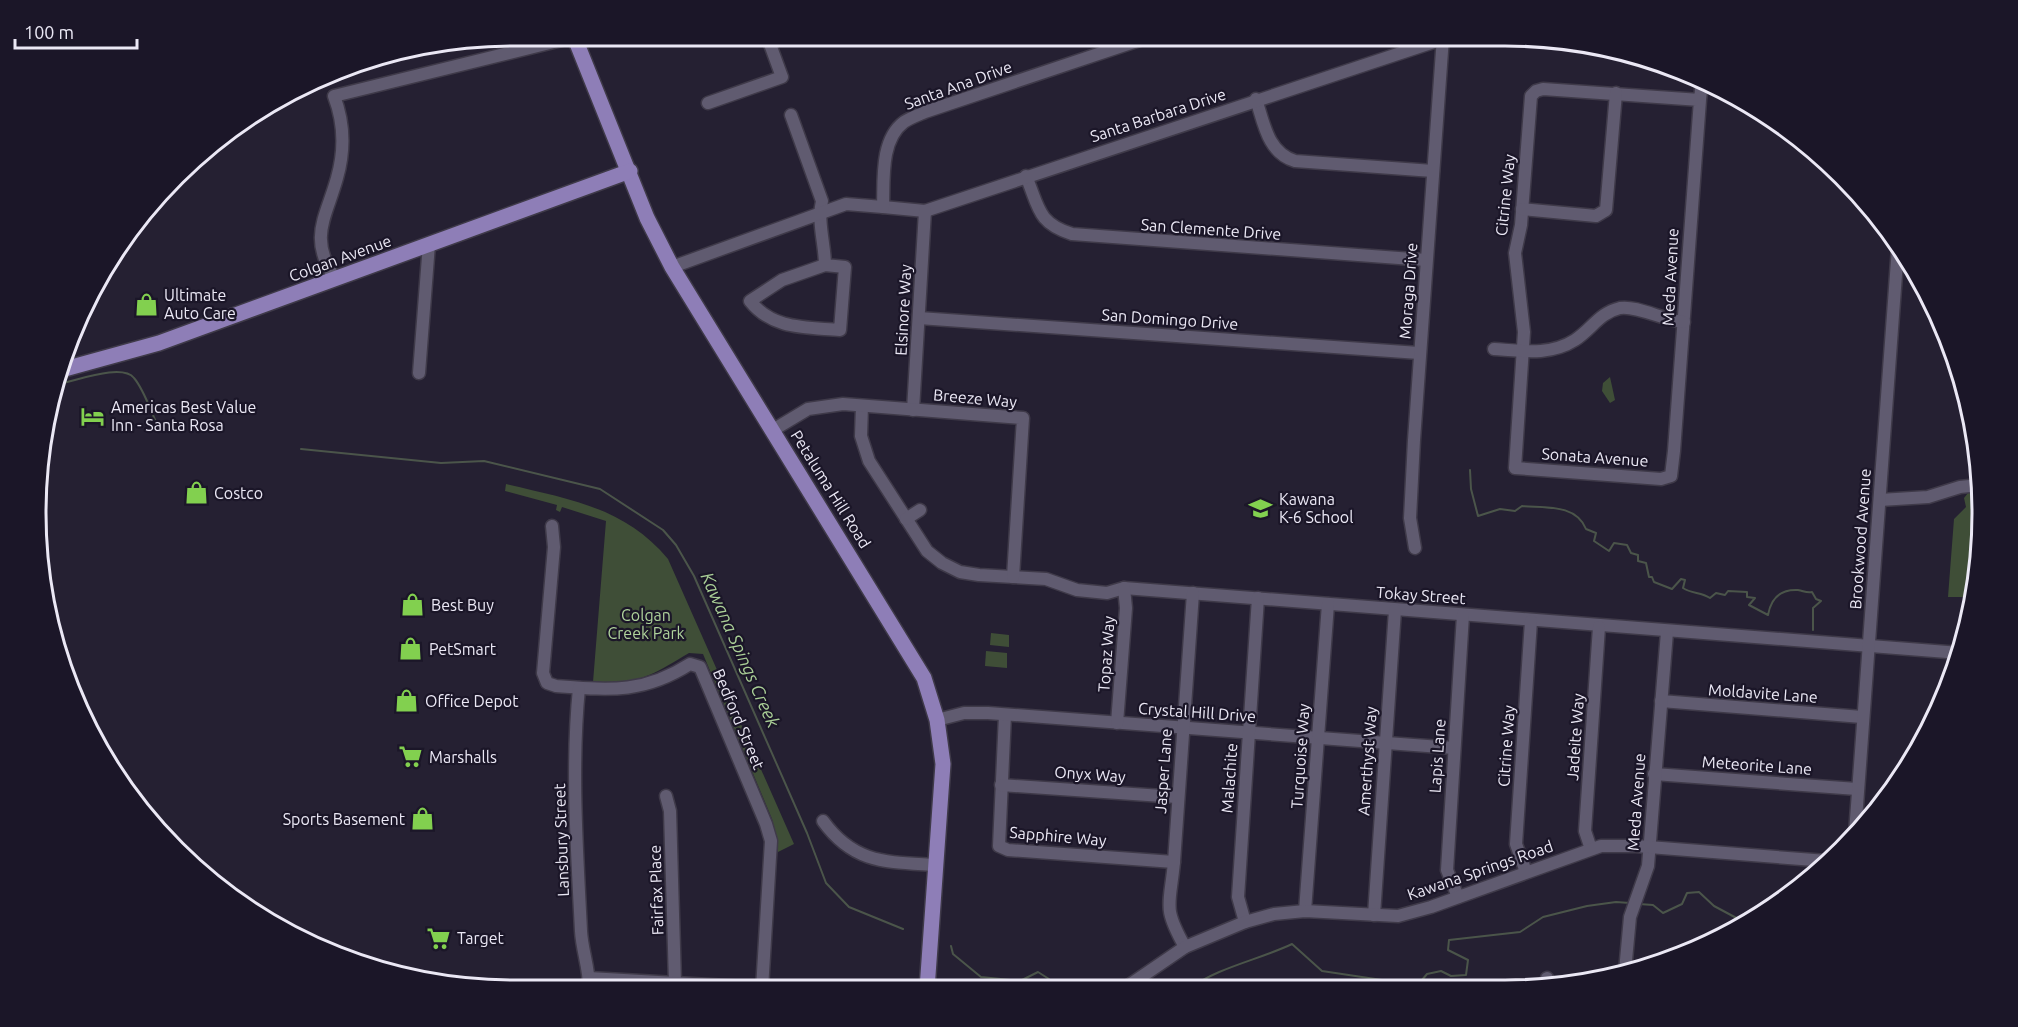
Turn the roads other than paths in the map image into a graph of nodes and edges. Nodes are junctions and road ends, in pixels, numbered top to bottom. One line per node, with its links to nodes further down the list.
1 (536, 46): 25 (street)
2 (580, 46): 13 (main road, Petaluma Hill Road)
3 (771, 46): 11 (street)
4 (1122, 46): 16 (street, Santa Ana Drive)
5 (1418, 46): 9 (street, Santa Barbara Drive)
6 (1442, 46): 14 (street, Moraga Drive)
7 (1701, 90): 10 (street, Meda Avenue)
8 (1616, 93): 10 (street, Citrine Way); 17 (street, Citrine Way); 17 (street)
9 (1256, 99): 14 (street); 15 (street, Santa Barbara Drive)
10 (1700, 100): 27 (street, Meda Avenue)
11 (708, 103)
12 (791, 115): 19 (street)
13 (630, 171): 20 (main road, Colgan Avenue); 24 (main road, Petaluma Hill Road)
14 (1433, 171): 21 (street, Moraga Drive)
15 (1026, 176): 18 (street, Santa Barbara Drive); 21 (street, San Clemente Drive)
16 (883, 207): 18 (street, Santa Barbara Drive); 19 (street)
17 (1522, 209): 29 (street, Citrine Way)
18 (925, 211): 26 (street, Elsinore Way)
19 (819, 213): 23 (street); 24 (street)
20 (429, 244): 25 (main road, Colgan Avenue); 32 (street)
21 (1426, 260): 30 (street, Moraga Drive)
22 (1897, 261): 39 (street, Brookwood Avenue)
23 (825, 265): 23 (street)
24 (672, 267): 35 (main road, Petaluma Hill Road)
25 (335, 279): 31 (main road, Colgan Avenue)
26 (919, 318): 30 (street, San Domingo Drive); 34 (street, Elsinore Way)
27 (1684, 322): 29 (street); 37 (street, Meda Avenue)
28 (1494, 349): 29 (street)
29 (1522, 351): 36 (street, Citrine Way)
30 (1419, 353): 43 (street, Moraga Drive)
31 (70, 367)
32 (419, 373)
33 (862, 406): 34 (street, Breeze Way); 35 (street, Breeze Way); 41 (street, Tokay Street)
34 (913, 410): 44 (street, Breeze Way)
35 (773, 430): 60 (main road, Petaluma Hill Road)
36 (1515, 468): 37 (street, Sonata Avenue)
37 (1671, 476)
38 (1971, 486): 39 (street)
39 (1880, 500): 54 (street, Brookwood Avenue)
40 (920, 510): 41 (street)
41 (906, 519): 44 (street, Tokay Street)
42 (552, 526): 56 (street, Bedford Street)
43 (1415, 548)
44 (1013, 577): 45 (street, Tokay Street)
45 (1124, 588): 46 (street, Tokay Street); 61 (street, Topaz Way)
46 (1193, 593): 47 (street, Tokay Street); 62 (street, Jasper Lane)
47 (1258, 598): 48 (street, Tokay Street); 63 (street, Malachite)
48 (1328, 604): 49 (street, Tokay Street); 64 (street, Turquoise Way)
49 (1395, 610): 50 (street, Tokay Street); 65 (street, Amerthyst Way)
50 (1463, 615): 51 (street, Tokay Street); 66 (street, Lapis Lane)
51 (1531, 621): 52 (street, Tokay Street); 79 (street, Citrine Way)
52 (1599, 627): 53 (street, Tokay Street); 75 (street, Jadeite Way)
53 (1667, 632): 54 (street, Tokay Street); 57 (street, Meda Avenue)
54 (1869, 647): 55 (street, Tokay Street); 59 (street, Brookwood Avenue)
55 (1950, 652)
56 (579, 688): 86 (street, Lansbury Street); 88 (street, Bedford Street)
57 (1661, 701): 59 (street, Moldavite Lane); 67 (street, Meda Avenue)
58 (1005, 715): 60 (street, Crystal Hill Drive); 61 (street, Crystal Hill Drive); 68 (street, Sapphire Way)
59 (1862, 717): 69 (street, Brookwood Avenue)
60 (938, 720): 78 (main road, Petaluma Hill Road)
61 (1117, 723): 62 (street, Crystal Hill Drive)
62 (1183, 728): 63 (street, Crystal Hill Drive); 71 (street, Jasper Lane)
63 (1249, 733): 64 (street, Crystal Hill Drive); 83 (street, Malachite)
64 (1318, 738): 65 (street, Crystal Hill Drive); 81 (street, Turquoise Way)
65 (1385, 743): 66 (street, Crystal Hill Drive); 82 (street, Amerthyst Way)
66 (1454, 748): 80 (street, Lapis Lane)
67 (1654, 774): 69 (street, Meteorite Lane); 74 (street, Meda Avenue)
68 (1001, 784): 71 (street, Onyx Way); 77 (street, Sapphire Way)
69 (1857, 789): 73 (street, Brookwood Avenue)
70 (666, 796): 87 (street, Fairfax Place)
71 (1177, 797): 77 (street, Jasper Lane)
72 (823, 821): 78 (street)
73 (1856, 822)
74 (1650, 847): 75 (street, Kawana Springs Road); 76 (street, Kawana Springs Road); 85 (street, Meda Avenue)
75 (1591, 849): 79 (street, Kawana Springs Road)
76 (1817, 860)
77 (1174, 862): 84 (street, Jasper Lane)
78 (935, 865): 89 (main road, Petaluma Hill Road)
79 (1526, 872): 80 (street, Kawana Springs Road)
80 (1458, 897): 82 (street, Kawana Springs Road)
81 (1305, 910): 82 (street, Kawana Springs Road); 83 (street, Kawana Springs Road)
82 (1374, 915)
83 (1245, 922): 84 (street, Kawana Springs Road)
84 (1185, 947): 90 (street, Kawana Springs Road)
85 (1626, 965)
86 (588, 980)
87 (675, 980)
88 (763, 980)
89 (928, 980)
90 (1138, 980)

